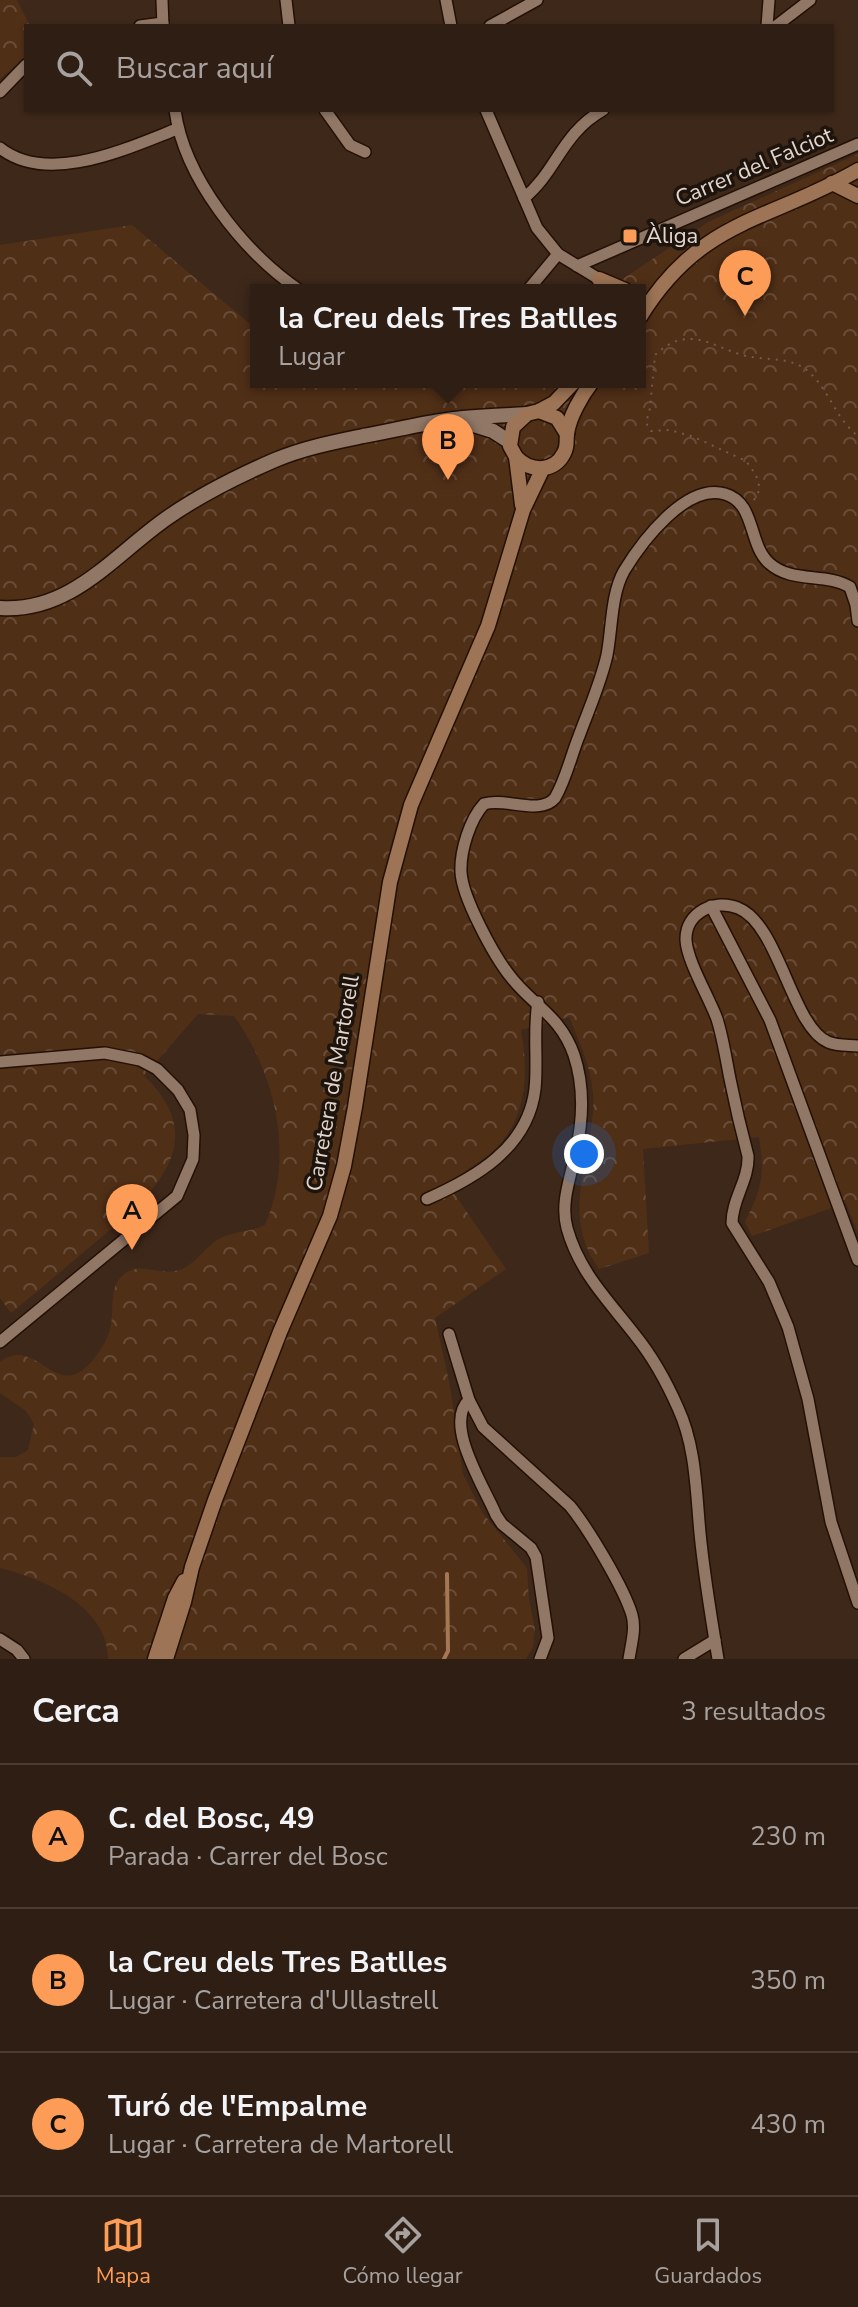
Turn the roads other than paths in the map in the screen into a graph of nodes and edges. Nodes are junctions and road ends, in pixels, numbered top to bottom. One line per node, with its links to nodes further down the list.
1 (162, 0): 7 (street)
2 (286, 0): 8 (street)
3 (446, 0): 9 (street)
4 (537, 0): 10 (street)
5 (769, 0): 11 (street)
6 (810, 0): 12 (street)
7 (163, 24)
8 (289, 24)
9 (451, 24)
10 (494, 24)
11 (767, 24)
12 (779, 24)
13 (24, 67): 14 (street)
14 (0, 92)
15 (175, 112): 19 (street)
16 (326, 112): 22 (street)
17 (487, 112): 26 (street)
18 (600, 112): 26 (street)
19 (177, 129): 21 (street); 30 (street)
20 (858, 144): 28 (street, Carrer del Falciot)
21 (0, 148)
22 (365, 152)
23 (858, 170): 24 (main road)
24 (832, 183): 25 (main road); 34 (main road)
25 (858, 196)
26 (524, 198): 27 (street)
27 (558, 254): 28 (street); 31 (street)
28 (577, 266): 29 (street)
29 (599, 279): 32 (main road); 33 (main road)
30 (292, 284)
31 (533, 284)
32 (605, 284)
33 (611, 284)
34 (647, 293)
35 (568, 388): 37 (main road)
36 (589, 388): 39 (main road, Carretera de Martorell)
37 (533, 412): 38 (street); 39 (main road); 40 (main road)
38 (448, 420): 40 (street); 44 (street)
39 (567, 434): 42 (main road, Carretera de Martorell)
40 (510, 442): 41 (main road, Carretera de Martorell)
41 (516, 457): 42 (main road); 43 (main road, Carretera de Martorell)
42 (543, 468): 43 (main road, Carretera de Martorell)
43 (523, 510): 55 (main road, Carretera de Martorell)
44 (0, 608)
45 (858, 621): 47 (street)
46 (711, 906): 48 (street); 51 (street); 56 (street)
47 (538, 1002): 50 (street); 58 (street)
48 (858, 1046)
49 (0, 1062): 53 (street)
50 (427, 1199)
51 (858, 1260)
52 (449, 1334): 54 (street)
53 (0, 1342)
54 (469, 1400): 62 (street); 63 (street)
55 (192, 1567): 60 (main road); 61 (main road, Carretera de Martorell)
56 (858, 1603)
57 (0, 1639): 59 (street)
58 (715, 1640): 64 (street); 65 (street)
59 (24, 1659)
60 (155, 1659)
61 (166, 1659)
62 (540, 1659)
63 (629, 1659)
64 (684, 1659)
65 (718, 1659)

